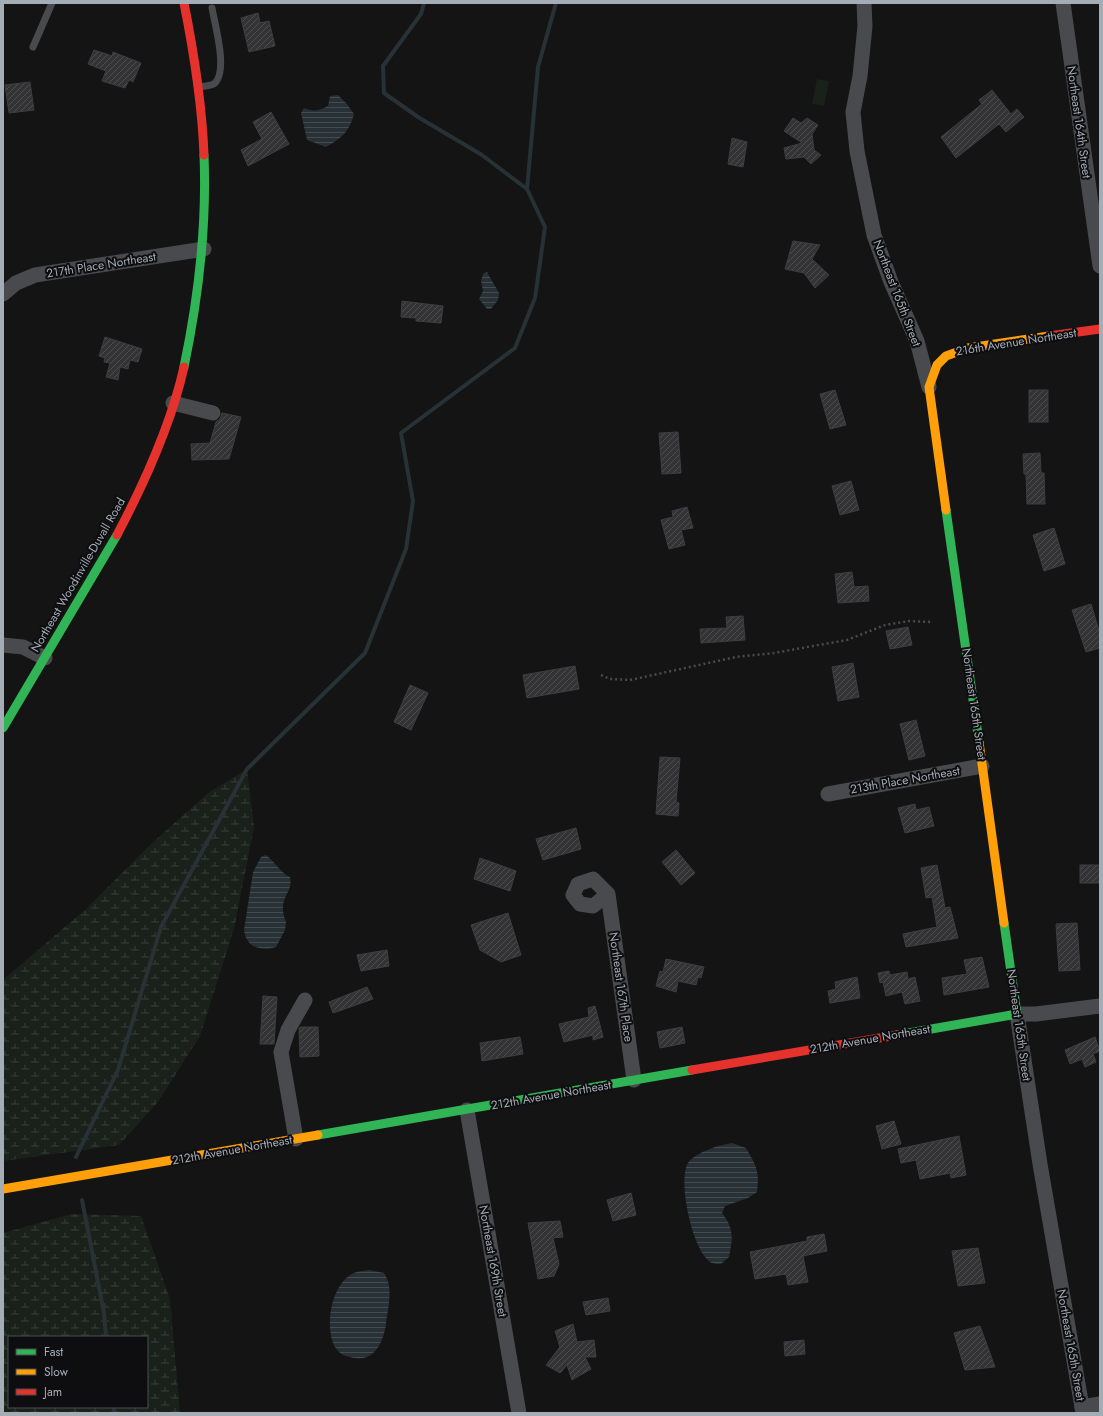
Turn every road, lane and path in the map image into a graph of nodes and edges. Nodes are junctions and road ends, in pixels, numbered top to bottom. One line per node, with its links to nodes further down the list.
1 (52, 3): 6 (lane)
2 (184, 3): 7 (street, Northeast Woodinville-Duvall Road)
3 (864, 3): 12 (street, Northeast 165th Street)
4 (1063, 3): 9 (street, Northeast 164th Street)
5 (212, 8): 7 (lane)
6 (33, 47)
7 (200, 87): 8 (street, Northeast Woodinville-Duvall Road)
8 (204, 249): 10 (street, 217th Place Northeast); 13 (street, Northeast Woodinville-Duvall Road)
9 (1100, 266)
10 (3, 294)
11 (1100, 329): 12 (street, 216th Avenue Northeast)
12 (929, 387): 20 (street, Northeast 165th Street)
13 (173, 402): 14 (street); 17 (street, Northeast Woodinville-Duvall Road)
14 (213, 413)
15 (931, 622): 18 (path)
16 (3, 644): 17 (street)
17 (45, 658): 19 (street, Northeast Woodinville-Duvall Road)
18 (601, 675)
19 (3, 728)
20 (982, 766): 21 (street, 213th Place Northeast); 25 (street, Northeast 165th Street)
21 (828, 794)
22 (608, 894): 26 (street, Northeast 167th Place)
23 (305, 1000): 28 (street)
24 (1100, 1006): 25 (street, 212th Avenue Northeast)
25 (1017, 1014): 26 (street, 212th Avenue Northeast); 31 (street, Northeast 165th Street)
26 (634, 1080): 27 (street, 212th Avenue Northeast)
27 (467, 1110): 28 (street, 212th Avenue Northeast); 32 (street, Northeast 169th Street)
28 (296, 1139): 29 (street, 212th Avenue Northeast)
29 (3, 1189)
30 (1100, 1404): 31 (street)
31 (1083, 1410)
32 (519, 1413)

